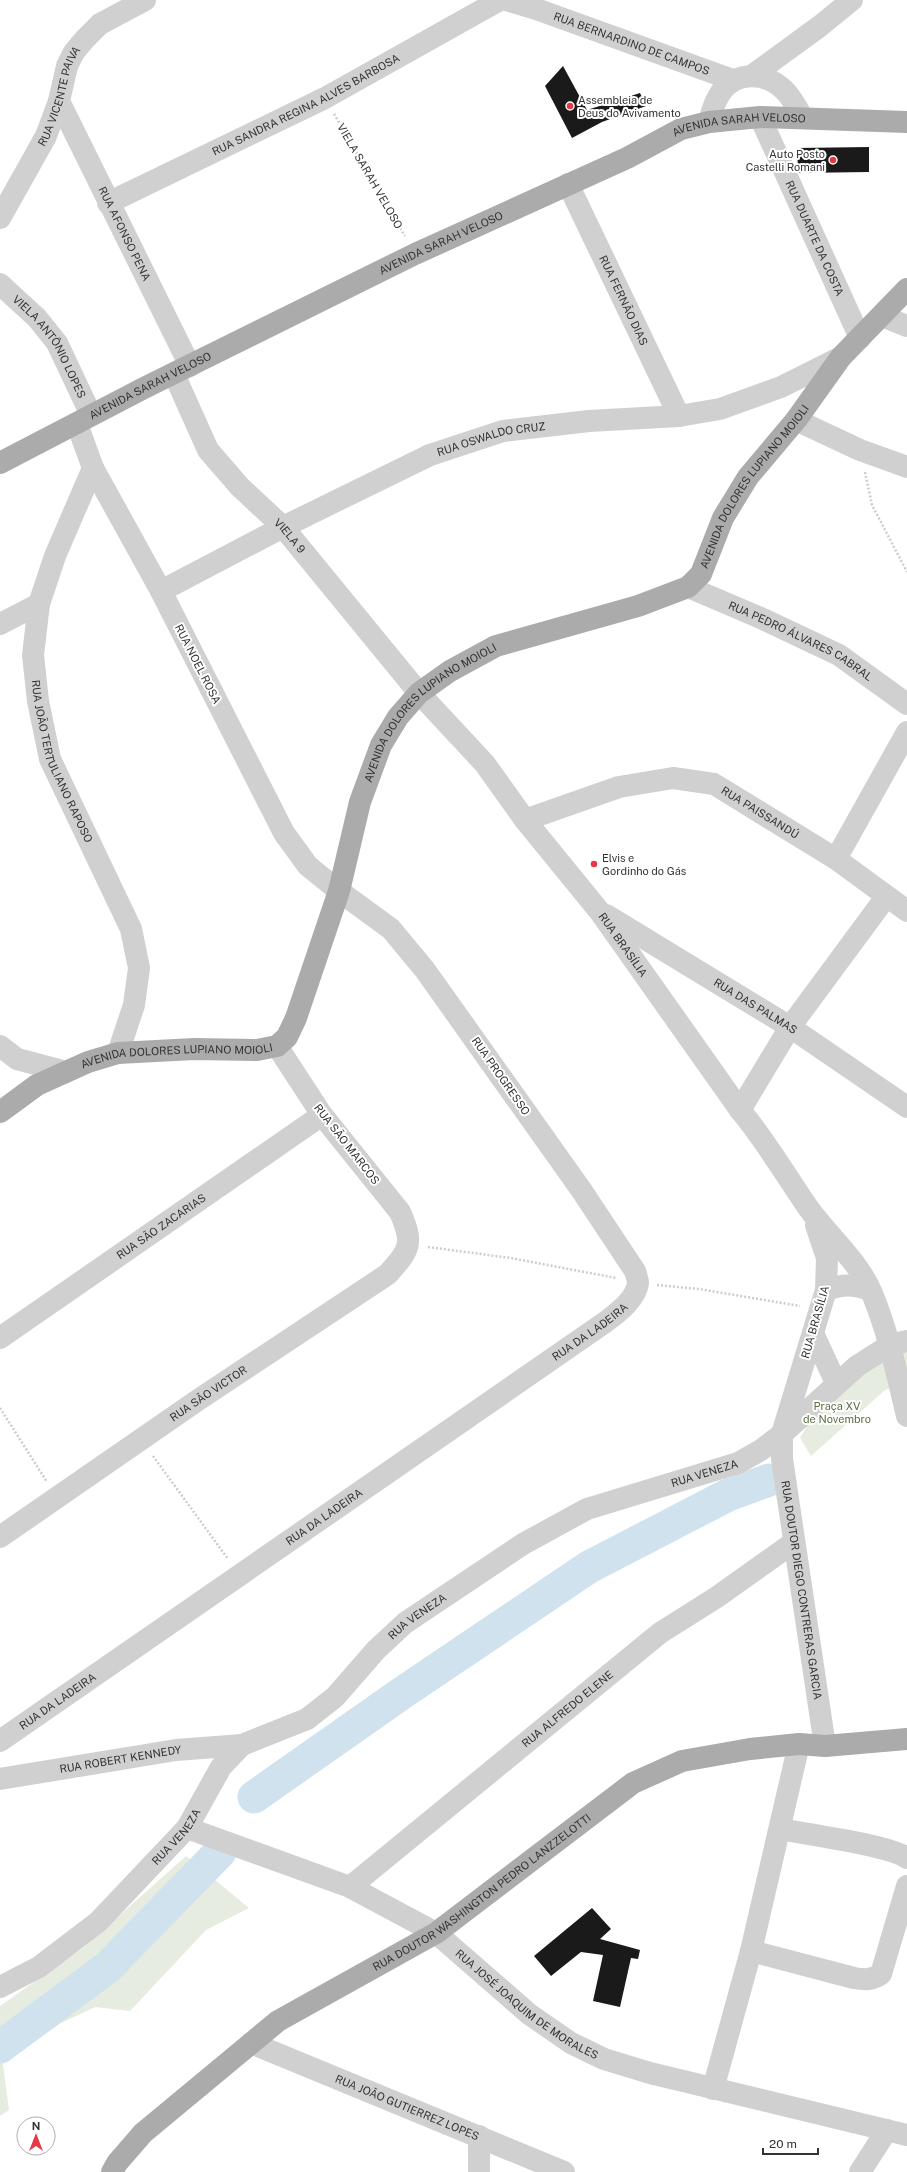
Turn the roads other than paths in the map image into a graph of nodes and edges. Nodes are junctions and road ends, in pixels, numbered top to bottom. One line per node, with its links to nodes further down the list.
1 (145, 0): 6 (street, RUA VICENTE PAIVA)
2 (500, 0): 12 (street, RUA SANDRA REGINA ALVES BARBOSA)
3 (506, 0): 5 (street, RUA BERNARDINO DE CAMPOS)
4 (852, 0): 5 (street)
5 (743, 78): 8 (street, RUA BERNARDINO DE CAMPOS); 9 (street)
6 (60, 101): 12 (street, RUA AFONSO PENA); 13 (street, RUA VICENTE PAIVA)
7 (760, 117): 8 (main road, AVENIDA SARAH VELOSO); 9 (main road, AVENIDA SARAH VELOSO); 18 (street, RUA DUARTE DA COSTA)
8 (803, 118): 10 (main road, AVENIDA SARAH VELOSO)
9 (709, 122): 11 (main road, AVENIDA SARAH VELOSO)
10 (907, 122)
11 (568, 184): 20 (main road, AVENIDA SARAH VELOSO); 21 (street, RUA FERNÃO DIAS)
12 (108, 203): 20 (street, RUA AFONSO PENA)
13 (0, 218)
14 (0, 284): 22 (street, VIELA ANTÔNIO LOPES)
15 (907, 289): 16 (main road, AVENIDA DOLORES LUPIANO MOIOLI)
16 (882, 316): 17 (street); 18 (main road, AVENIDA DOLORES LUPIANO MOIOLI)
17 (907, 326)
18 (860, 338): 19 (main road, AVENIDA DOLORES LUPIANO MOIOLI)
19 (842, 357): 21 (street, RUA OSWALDO CRUZ); 23 (main road, AVENIDA DOLORES LUPIANO MOIOLI)
20 (182, 370): 22 (main road, AVENIDA SARAH VELOSO); 27 (street, VIELA 9)
21 (679, 416): 27 (street, RUA OSWALDO CRUZ)
22 (84, 420): 24 (main road, AVENIDA SARAH VELOSO); 26 (street, RUA NOEL ROSA)
23 (796, 420): 25 (street); 28 (main road, AVENIDA DOLORES LUPIANO MOIOLI)
24 (0, 463)
25 (907, 467)
26 (93, 468): 29 (street, RUA NOEL ROSA); 30 (street, RUA JOÃO TERTULIANO RAPOSO)
27 (283, 527): 29 (street, RUA OSWALDO CRUZ); 32 (street, VIELA 9)
28 (688, 587): 32 (main road, AVENIDA DOLORES LUPIANO MOIOLI); 33 (street, RUA PEDRO ÁLVARES CABRAL)
29 (161, 591): 37 (street, RUA NOEL ROSA)
30 (39, 604): 31 (street); 44 (street, RUA JOÃO TERTULIANO RAPOSO)
31 (0, 624)
32 (419, 693): 35 (street, RUA BRASÍLIA); 37 (main road, AVENIDA DOLORES LUPIANO MOIOLI)
33 (907, 704)
34 (907, 732): 36 (street)
35 (525, 820): 36 (street, RUA PAISSANDÚ); 40 (street, RUA BRASÍLIA)
36 (836, 859): 38 (street, RUA PAISSANDÚ)
37 (338, 892): 43 (main road, AVENIDA DOLORES LUPIANO MOIOLI); 52 (street, RUA PROGRESSO)
38 (886, 897): 39 (street, RUA PAISSANDÚ); 41 (street)
39 (907, 911)
40 (600, 912): 41 (street, RUA DAS PALMAS); 47 (street, RUA BRASÍLIA)
41 (790, 1027): 46 (street, RUA DAS PALMAS); 47 (street)
42 (0, 1046): 45 (street)
43 (277, 1046): 44 (main road, AVENIDA DOLORES LUPIANO MOIOLI); 49 (street, RUA SÃO MARCOS)
44 (118, 1053): 45 (main road, AVENIDA DOLORES LUPIANO MOIOLI)
45 (66, 1072): 48 (main road, AVENIDA DOLORES LUPIANO MOIOLI)
46 (907, 1107)
47 (740, 1110): 50 (street, RUA BRASÍLIA)
48 (0, 1112)
49 (322, 1115): 51 (street, RUA SÃO MARCOS); 56 (street, RUA SÃO ZACARIAS)
50 (810, 1210): 53 (street, RUA BRASÍLIA); 54 (street, RUA BRASÍLIA)
51 (409, 1245): 61 (street, RUA SÃO VICTOR)
52 (638, 1283): 64 (street, RUA DA LADEIRA)
53 (826, 1290): 54 (street); 55 (street, RUA BRASÍLIA)
54 (870, 1290): 57 (street, RUA BRASÍLIA)
55 (813, 1333): 58 (street); 60 (street, RUA BRASÍLIA)
56 (0, 1338)
57 (898, 1343): 58 (street, RUA VENEZA); 59 (street, RUA BRASÍLIA)
58 (836, 1383): 60 (street, RUA VENEZA)
59 (907, 1416)
60 (782, 1434): 62 (street, RUA DOUTOR DIEGO CONTRERAS GARCIA); 66 (street, RUA VENEZA)
61 (0, 1537)
62 (793, 1544): 67 (street, RUA DOUTOR DIEGO CONTRERAS GARCIA); 73 (street, RUA ALFREDO ELENE)
63 (907, 1739): 67 (main road, RUA DOUTOR WASHINGTON PEDRO LANZZELOTTI)
64 (0, 1741)
65 (799, 1744): 67 (main road, RUA DOUTOR WASHINGTON PEDRO LANZZELOTTI); 70 (street); 74 (main road, RUA DOUTOR WASHINGTON PEDRO LANZZELOTTI)
66 (242, 1745): 68 (street, RUA ROBERT KENNEDY); 69 (street, RUA VENEZA)
67 (824, 1746)
68 (0, 1780)
69 (187, 1828): 73 (street, RUA JOSÉ JOAQUIM DE MORALES); 76 (street, RUA VENEZA)
70 (780, 1828): 71 (street); 75 (street)
71 (907, 1858)
72 (907, 1886): 75 (street)
73 (350, 1887): 74 (street, RUA JOSÉ JOAQUIM DE MORALES)
74 (436, 1933): 77 (main road, RUA DOUTOR WASHINGTON PEDRO LANZZELOTTI); 78 (street, RUA JOSÉ JOAQUIM DE MORALES)
75 (751, 1952): 78 (street)
76 (0, 1987)
77 (251, 2043): 80 (street, RUA JOÃO GUTIERREZ LOPES); 81 (main road, RUA DOUTOR WASHINGTON PEDRO LANZZELOTTI)
78 (714, 2089): 79 (street, RUA JOSÉ JOAQUIM DE MORALES)
79 (897, 2132): 84 (street)
80 (479, 2136): 82 (street); 83 (street, RUA JOÃO GUTIERREZ LOPES)
81 (112, 2172)
82 (479, 2172)
83 (564, 2172)
84 (860, 2172)

